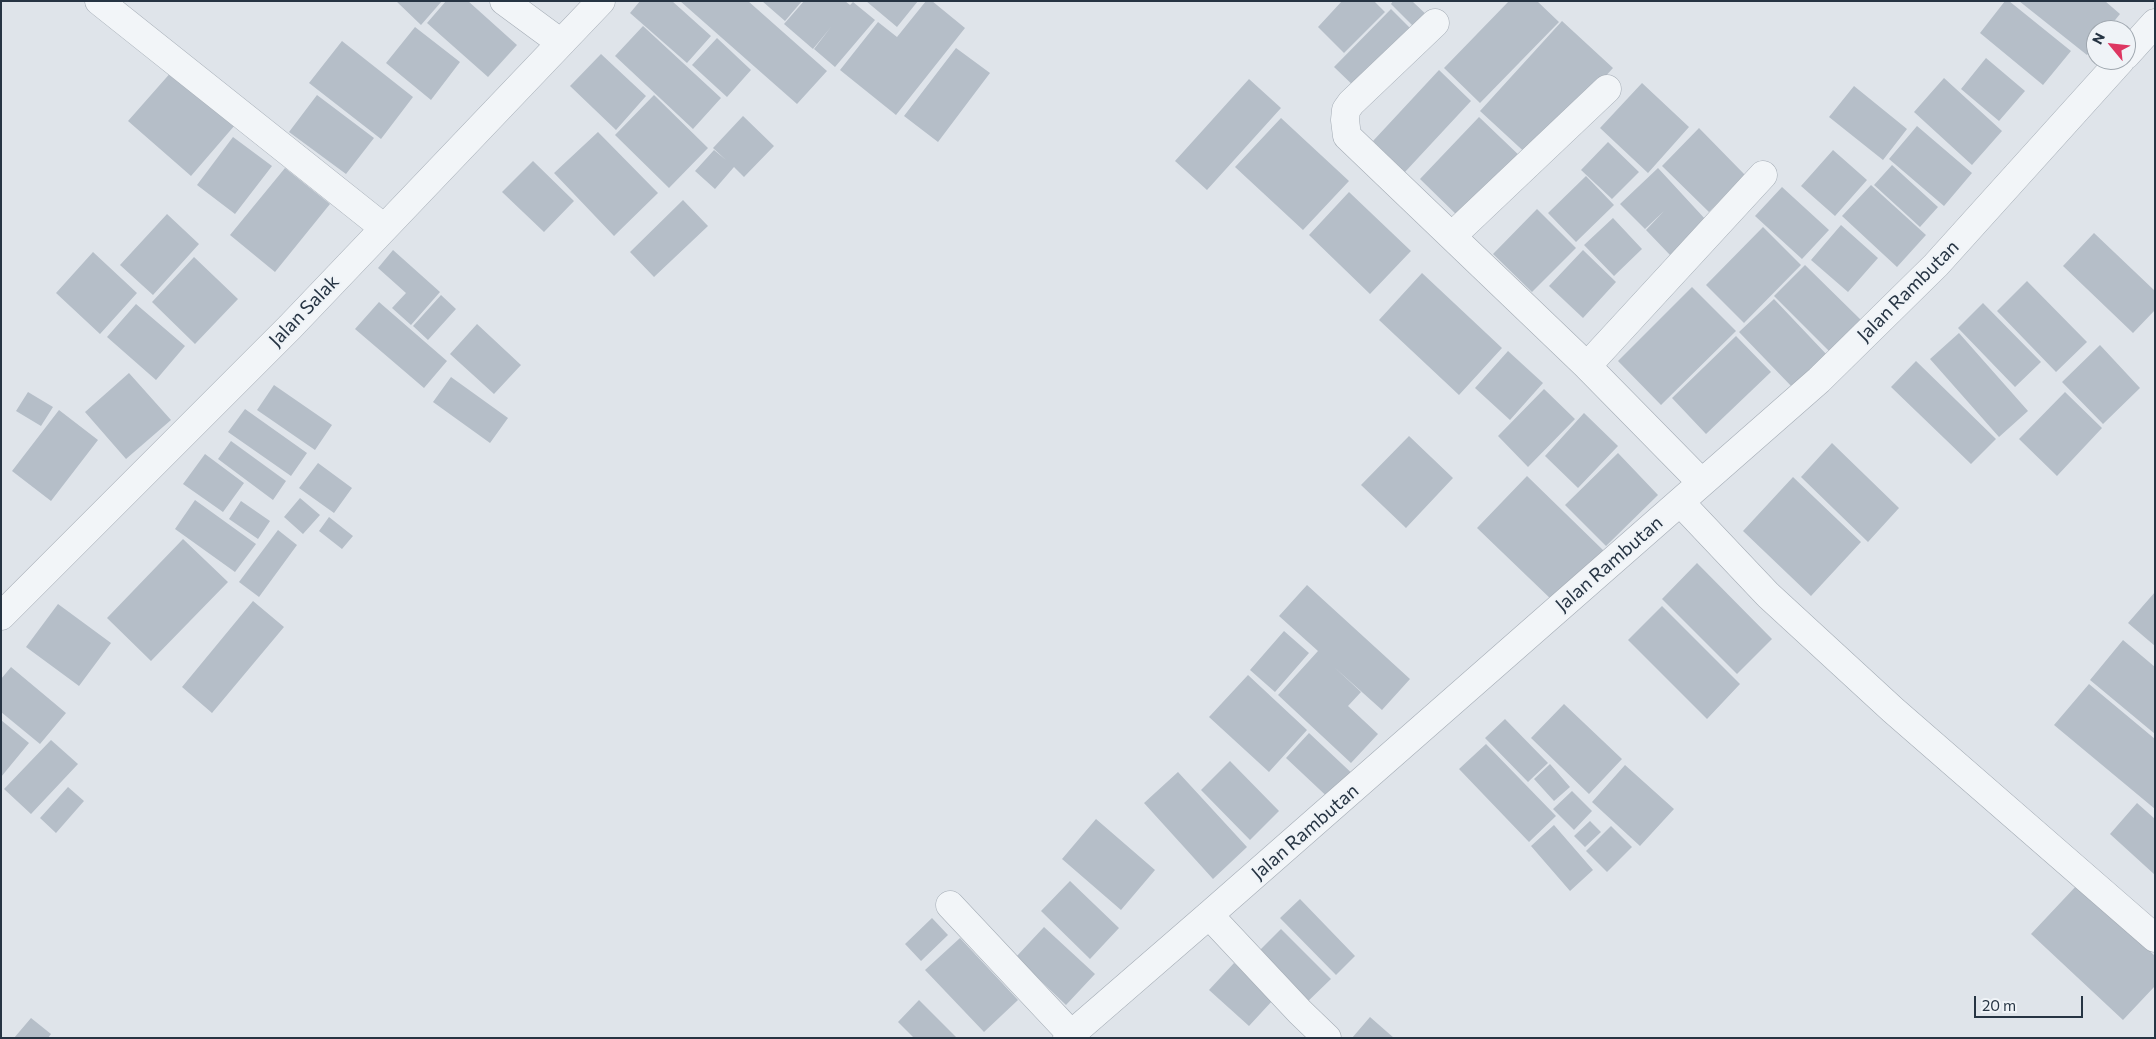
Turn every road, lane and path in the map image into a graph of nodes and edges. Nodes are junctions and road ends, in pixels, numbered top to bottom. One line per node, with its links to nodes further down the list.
1 (99, 1): 11 (street)
2 (504, 1): 6 (street)
3 (601, 1): 6 (street, Jalan Salak)
4 (2155, 23): 7 (street)
5 (1435, 24): 12 (street)
6 (561, 43): 11 (street, Jalan Salak)
7 (2136, 44)
8 (2112, 70): 14 (street, Jalan Rambutan)
9 (1607, 89): 12 (street)
10 (1763, 175): 13 (street)
11 (384, 228): 16 (street, Jalan Salak)
12 (1452, 236): 13 (street)
13 (1587, 366): 14 (street)
14 (1701, 482): 15 (street, Jalan Rambutan)
15 (1680, 502): 18 (street, Jalan Rambutan); 19 (street)
16 (1, 616)
17 (950, 905): 20 (street)
18 (1209, 916): 20 (street, Jalan Rambutan); 21 (street)
19 (2155, 938)
20 (1069, 1036)
21 (1327, 1038)

